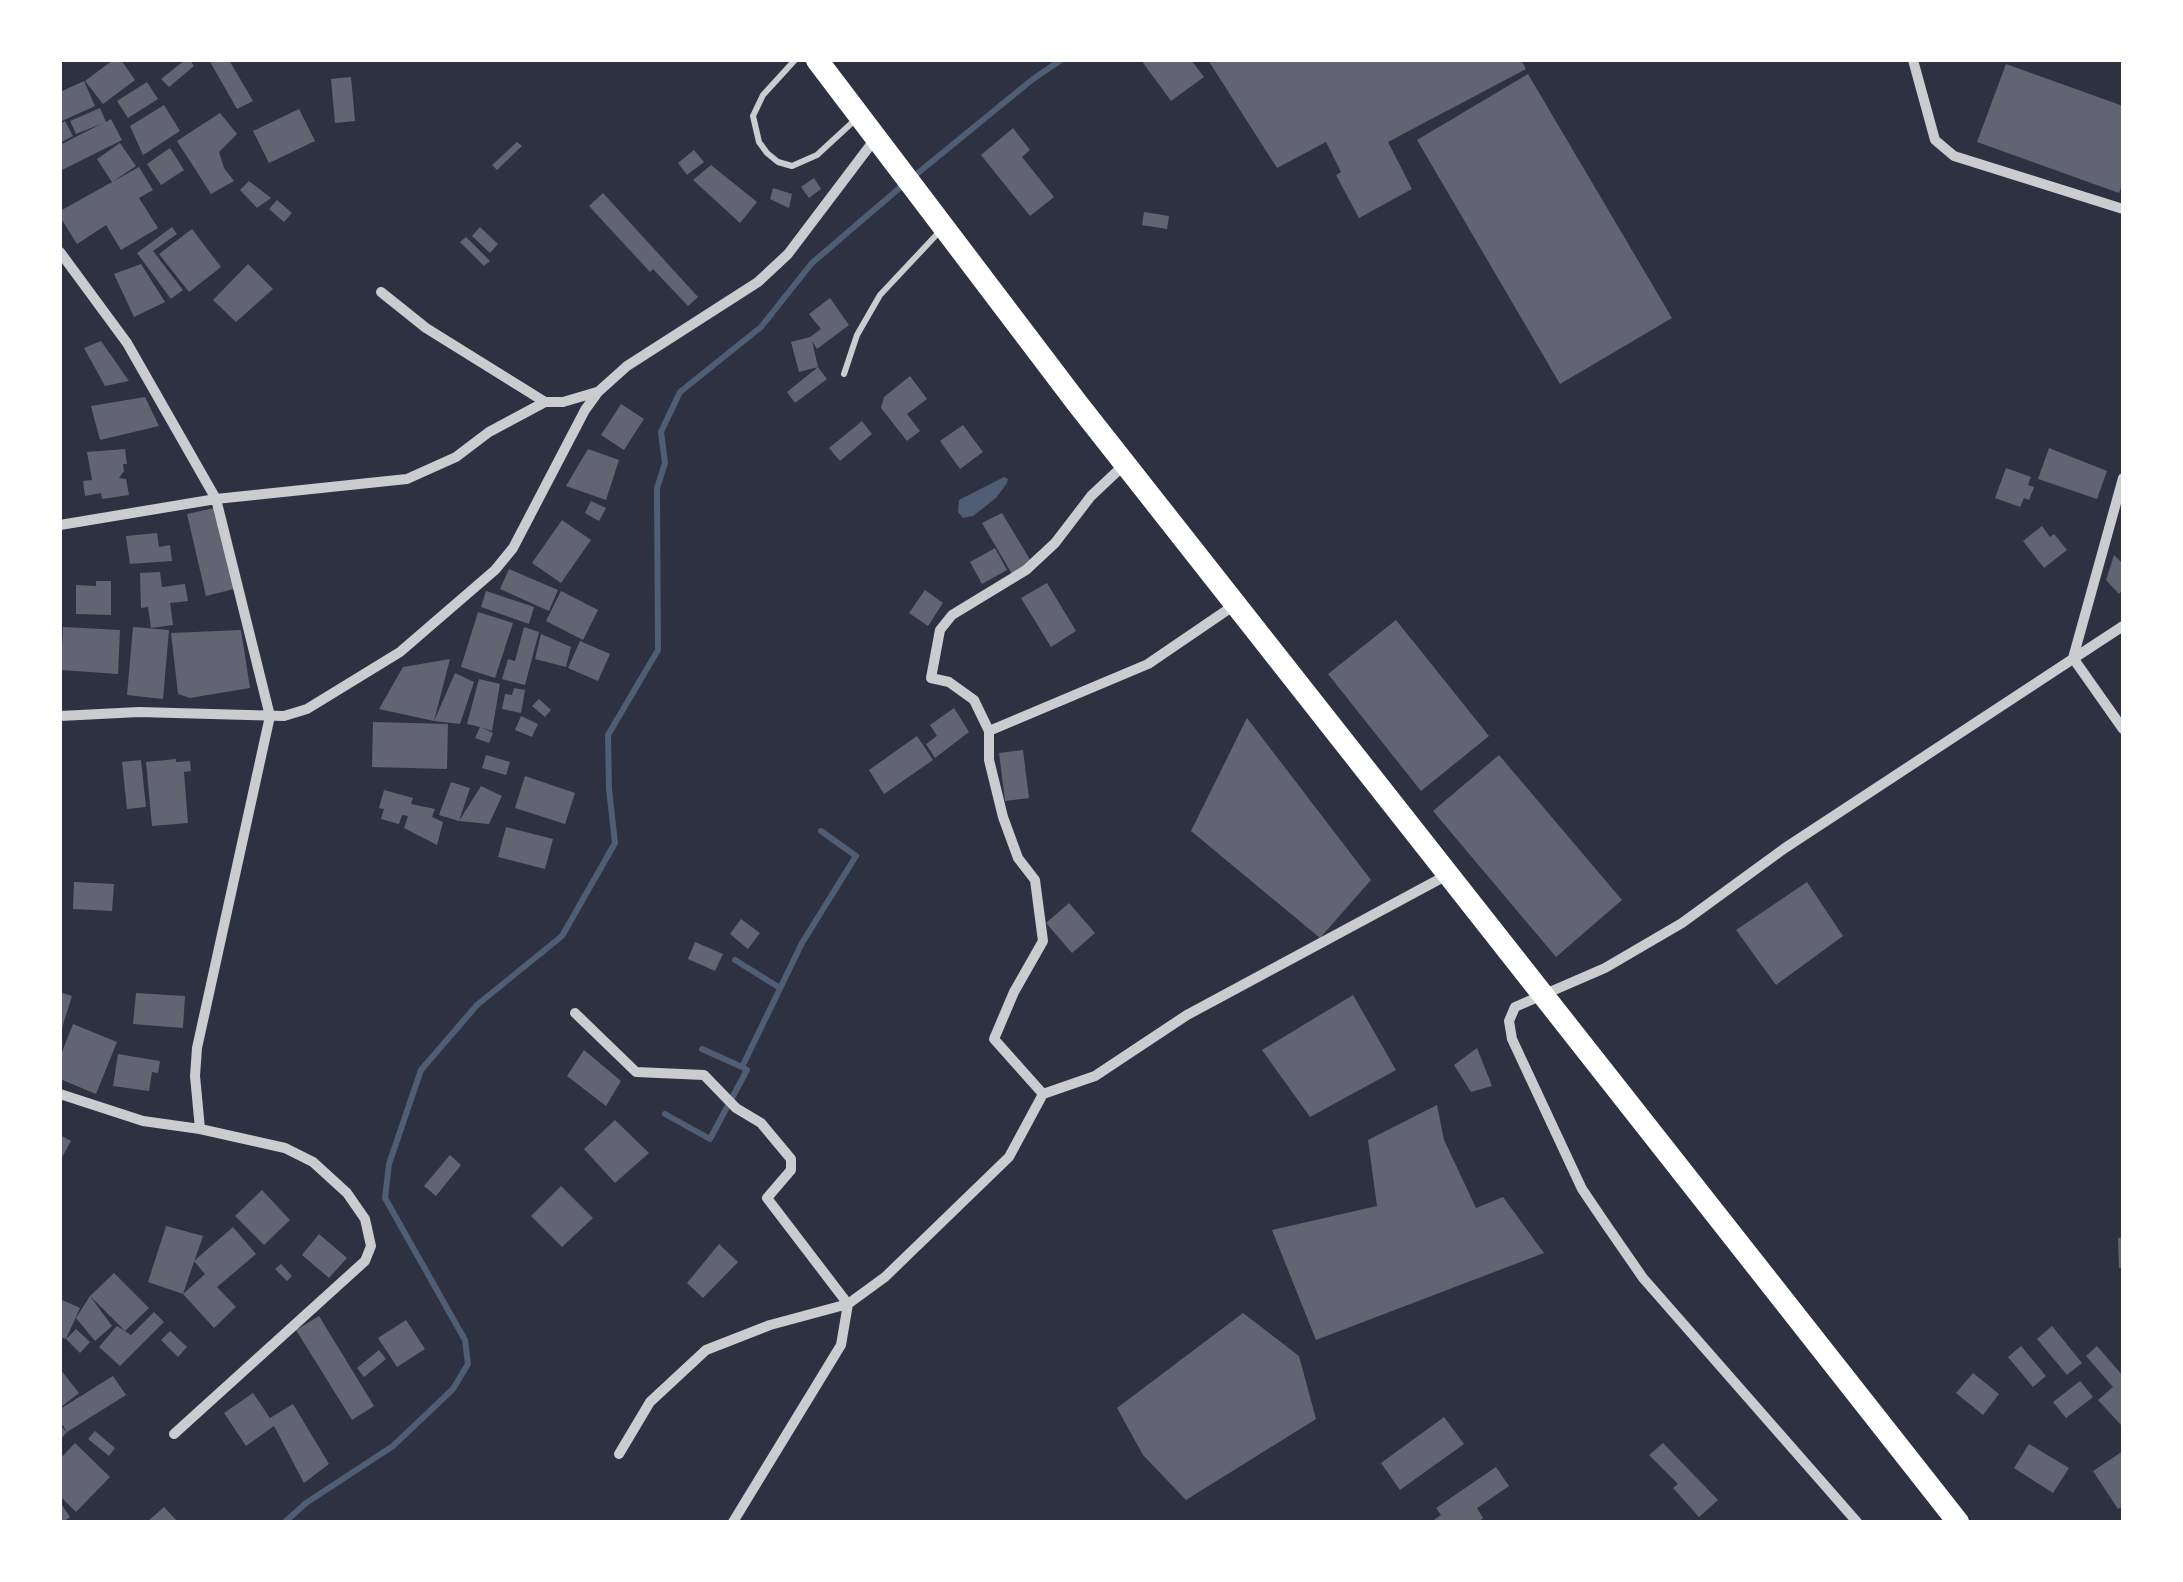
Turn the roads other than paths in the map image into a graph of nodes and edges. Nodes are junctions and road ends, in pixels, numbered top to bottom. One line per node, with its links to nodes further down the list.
1 (795, 60): 4 (lane)
2 (817, 60): 4 (highway)
3 (1913, 60): 6 (street)
4 (860, 116): 5 (highway)
5 (883, 145): 7 (highway); 11 (street)
6 (2123, 210)
7 (945, 225): 10 (lane); 13 (highway)
8 (60, 252): 15 (street)
9 (381, 292): 12 (street)
10 (844, 374)
11 (598, 392): 12 (street); 21 (street)
12 (545, 402): 15 (street)
13 (1125, 463): 17 (highway); 23 (street)
14 (2123, 478): 19 (street)
15 (216, 499): 16 (street); 21 (street)
16 (60, 526)
17 (1237, 604): 23 (street); 24 (highway)
18 (2123, 626): 19 (street)
19 (2073, 658): 22 (street); 25 (street)
20 (60, 716): 21 (street)
21 (270, 716): 29 (street)
22 (2123, 729)
23 (988, 731): 28 (street)
24 (1450, 873): 25 (highway); 28 (street)
25 (1544, 994): 34 (street); 35 (highway)
26 (576, 1013): 30 (street)
27 (60, 1094): 29 (street)
28 (1043, 1094): 30 (street)
29 (200, 1129): 31 (street)
30 (848, 1304): 32 (street); 33 (street)
31 (174, 1434)
32 (618, 1454)
33 (733, 1522)
34 (1856, 1522)
35 (1958, 1522)

